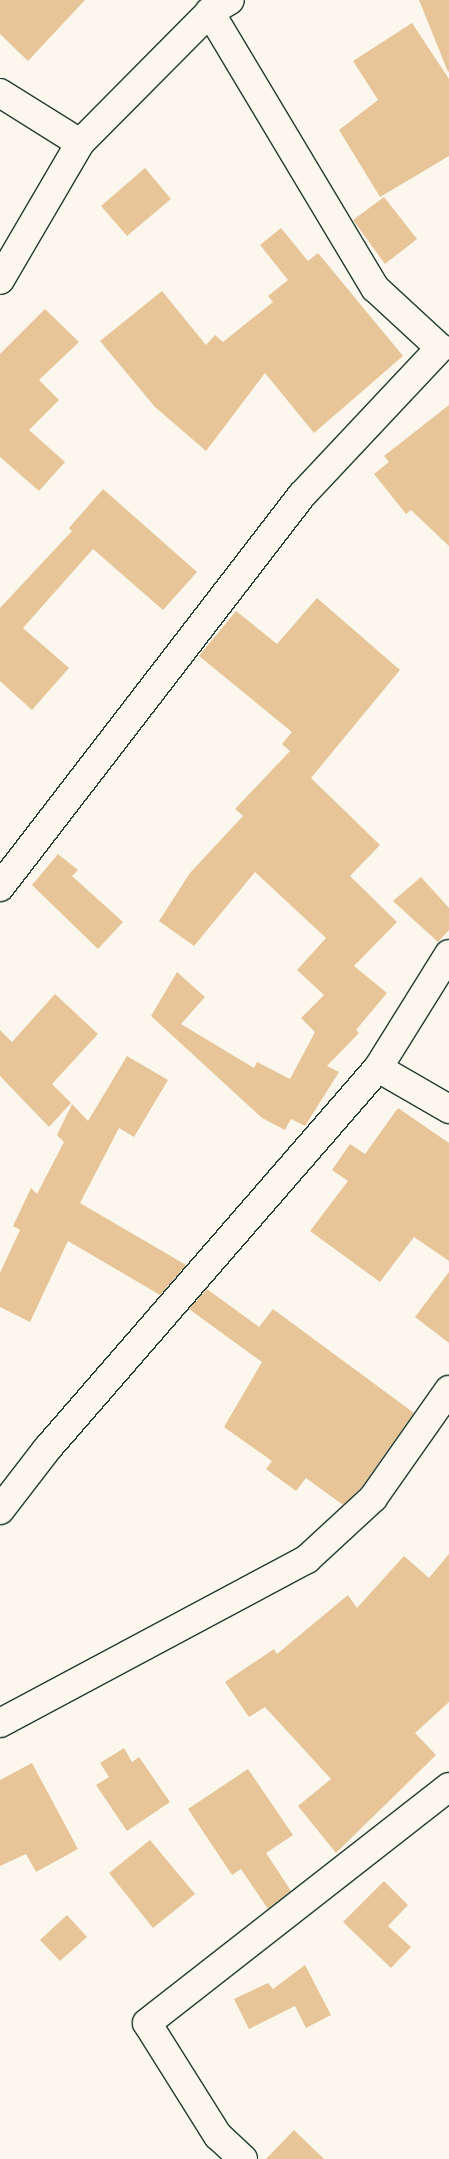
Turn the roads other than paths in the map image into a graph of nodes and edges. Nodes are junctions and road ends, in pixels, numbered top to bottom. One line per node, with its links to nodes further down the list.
1 (220, 6): 3 (street); 5 (street)
2 (0, 93): 3 (street)
3 (80, 143): 4 (street)
4 (0, 280)
5 (0, 887)
6 (449, 954): 7 (street)
7 (378, 1068): 8 (street); 10 (street)
8 (449, 1109)
9 (449, 1390): 11 (street)
10 (0, 1510)
11 (0, 1723)
12 (449, 1787): 13 (street)
13 (242, 2159)

